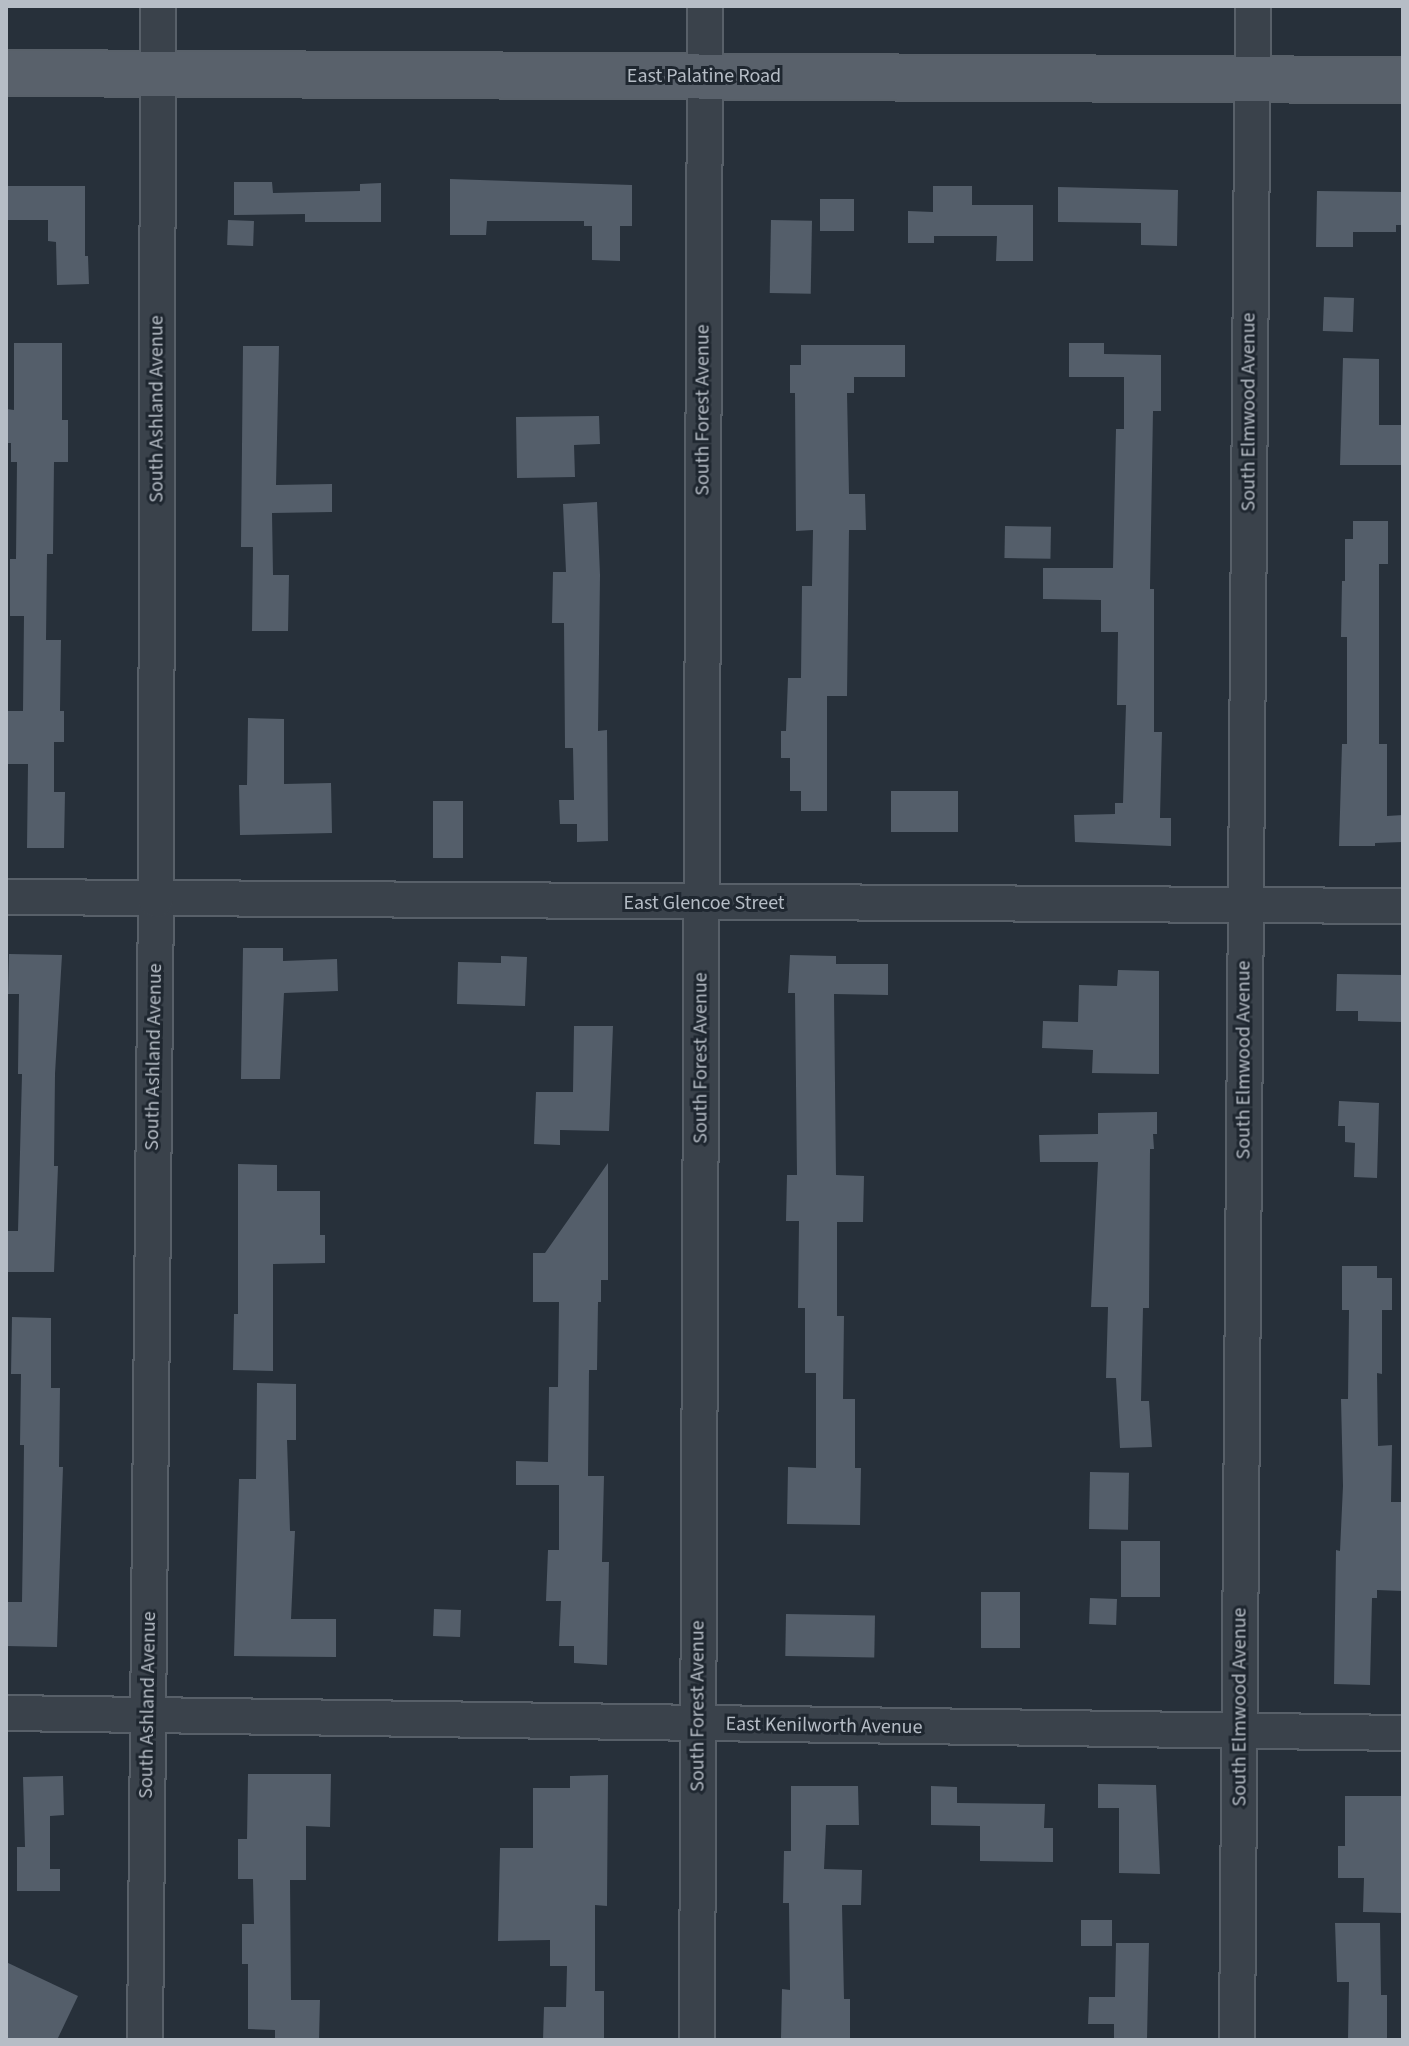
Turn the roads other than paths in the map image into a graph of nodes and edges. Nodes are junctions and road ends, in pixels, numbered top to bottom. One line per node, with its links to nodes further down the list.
1 (158, 6): 5 (street, South Ashland Avenue)
2 (705, 6): 6 (street, South Forest Avenue)
3 (1253, 6): 7 (street, South Elmwood Avenue)
4 (6, 73): 5 (main road, East Palatine Road)
5 (158, 74): 6 (main road, East Palatine Road); 10 (street, South Ashland Avenue)
6 (704, 76): 7 (main road, East Palatine Road); 11 (street, South Forest Avenue)
7 (1252, 79): 8 (main road, East Palatine Road); 12 (street, South Elmwood Avenue)
8 (1403, 80)
9 (6, 897): 10 (street, East Glencoe Street)
10 (156, 900): 11 (street, East Glencoe Street); 15 (street, South Ashland Avenue)
11 (701, 903): 12 (street, East Glencoe Street); 16 (street, South Forest Avenue)
12 (1245, 905): 13 (street, East Glencoe Street); 17 (street, South Elmwood Avenue)
13 (1403, 906)
14 (6, 1713): 15 (street, East Kenilworth Avenue)
15 (148, 1716): 16 (street, East Kenilworth Avenue); 19 (street, South Ashland Avenue)
16 (698, 1725): 17 (street, East Kenilworth Avenue); 20 (street, South Forest Avenue)
17 (1239, 1732): 18 (street, East Kenilworth Avenue); 21 (street, South Elmwood Avenue)
18 (1403, 1733)
19 (145, 2040)
20 (697, 2040)
21 (1237, 2040)

